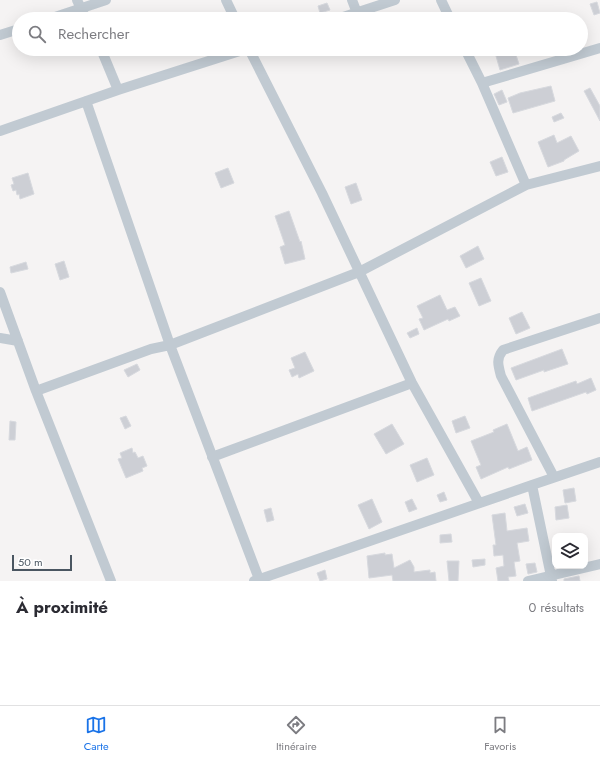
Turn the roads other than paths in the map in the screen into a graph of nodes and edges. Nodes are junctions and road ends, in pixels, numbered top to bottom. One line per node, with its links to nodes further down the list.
1 (106, 0): 6 (street)
2 (226, 0): 8 (street)
3 (352, 0): 9 (street)
4 (395, 0): 10 (street)
5 (441, 0): 11 (street)
6 (79, 4): 7 (street)
7 (63, 12)
8 (232, 12)
9 (357, 12)
10 (360, 12)
11 (447, 12)
12 (12, 31): 13 (street)
13 (0, 35)
14 (600, 48): 15 (street)
15 (588, 52)
16 (104, 56): 22 (street)
17 (224, 56): 22 (street)
18 (253, 56): 27 (street)
19 (468, 56): 21 (street)
20 (573, 56): 21 (street)
21 (482, 83): 26 (street)
22 (118, 90): 23 (street)
23 (86, 101): 24 (street); 32 (street)
24 (0, 131)
25 (600, 166): 26 (street)
26 (526, 185): 27 (street)
27 (359, 272): 32 (street); 33 (street)
28 (0, 292): 31 (street)
29 (600, 318): 37 (street)
30 (0, 338): 31 (street)
31 (18, 341): 34 (street)
32 (170, 345): 34 (street); 35 (street)
33 (412, 383): 35 (street); 39 (street)
34 (36, 391): 43 (street)
35 (212, 457): 42 (street)
36 (600, 462): 37 (street)
37 (554, 477): 38 (street)
38 (532, 485): 39 (street); 41 (street)
39 (479, 503): 42 (street)
40 (600, 564): 41 (street)
41 (551, 578): 44 (street)
42 (256, 580)
43 (112, 581)
44 (528, 581)

